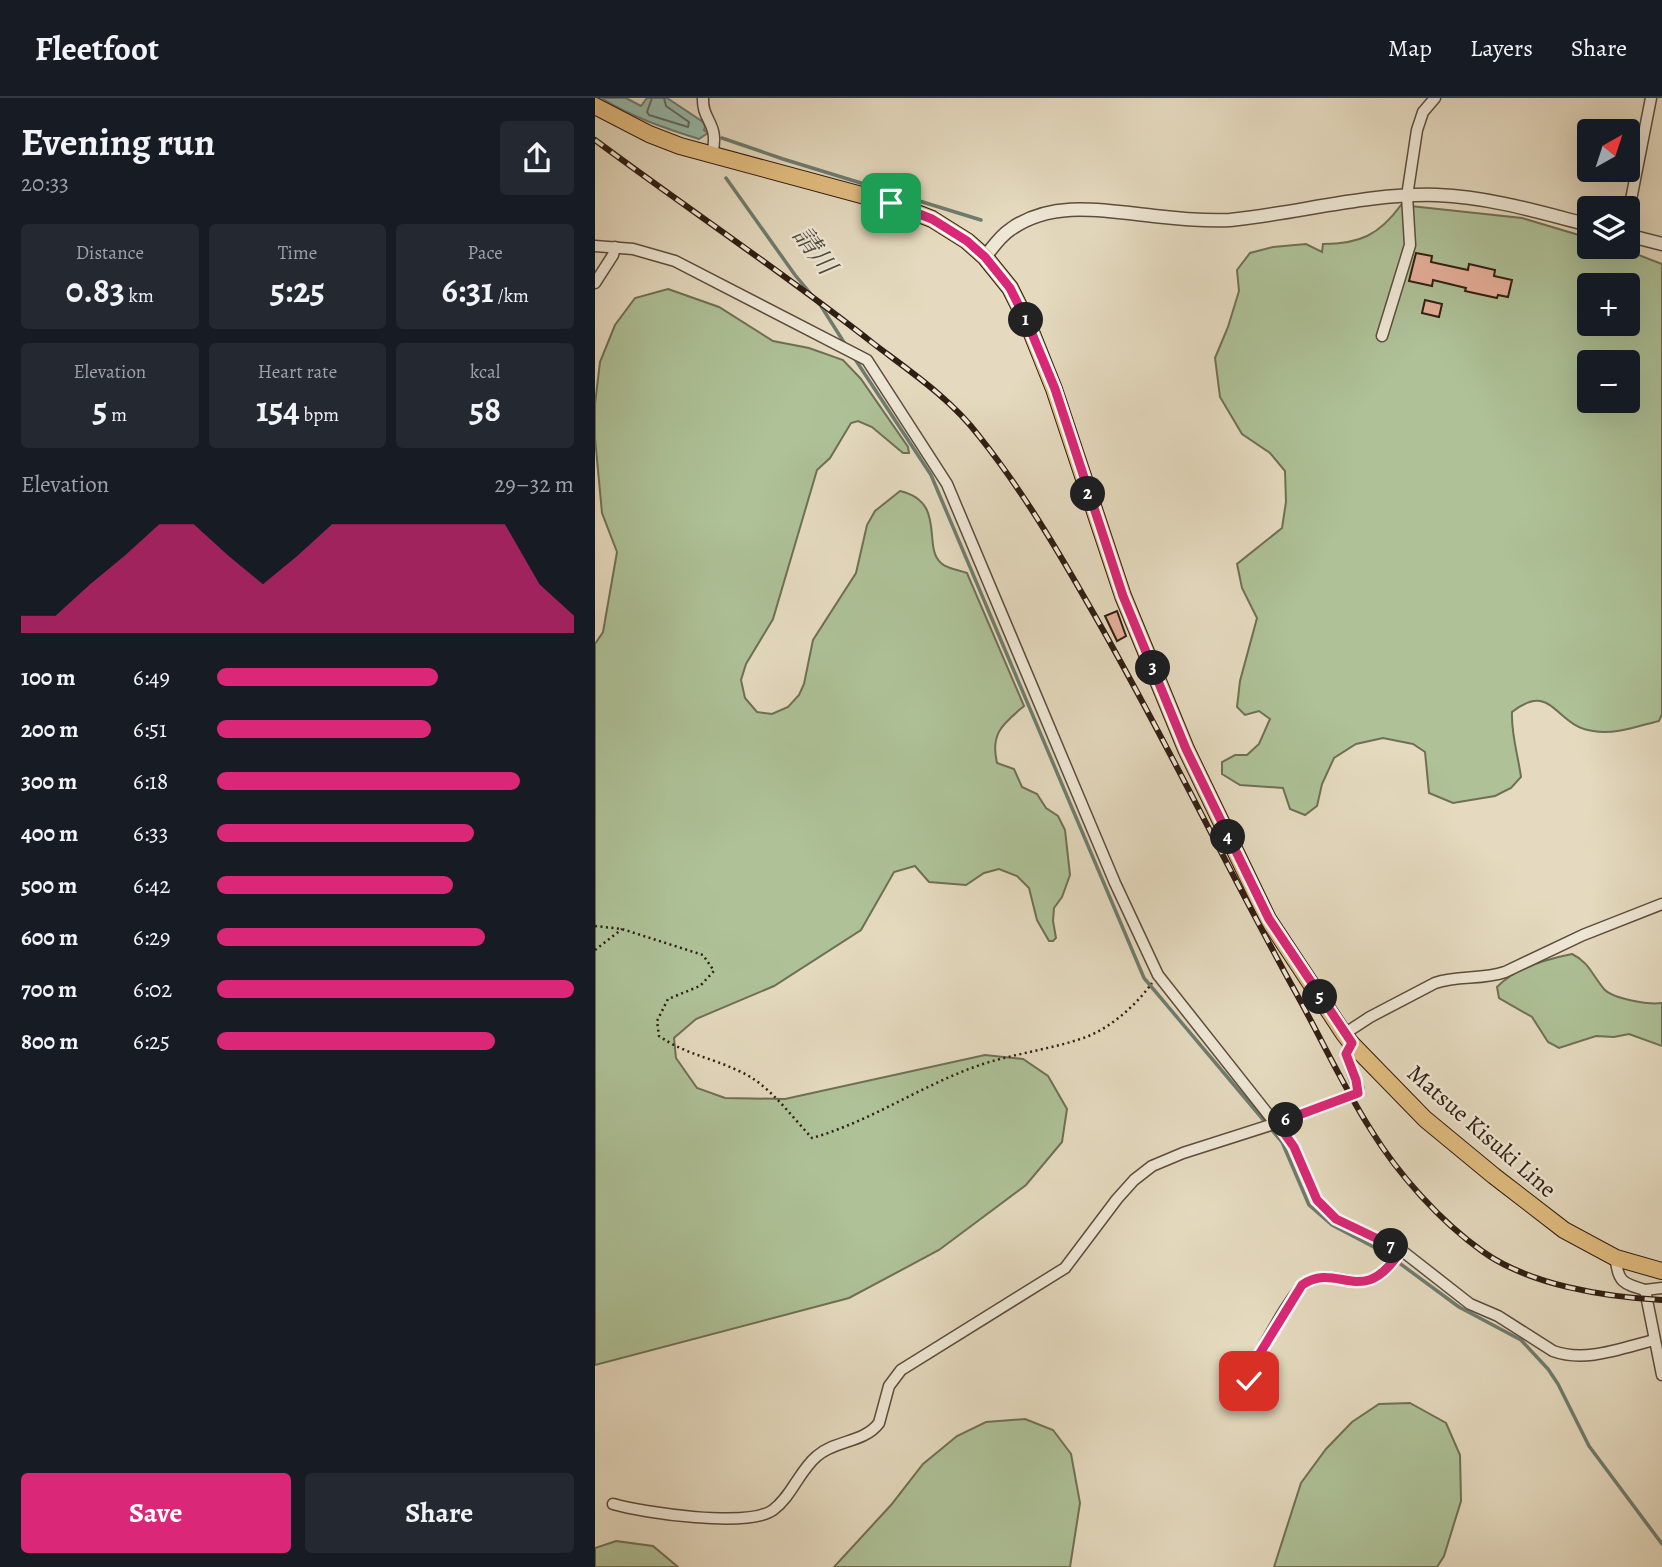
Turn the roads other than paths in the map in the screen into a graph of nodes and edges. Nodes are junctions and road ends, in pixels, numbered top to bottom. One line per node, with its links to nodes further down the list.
1 (703, 98): 5 (street)
2 (1434, 98): 6 (street)
3 (1651, 98): 7 (street)
4 (595, 106): 5 (main road, Matsue Kisuki Line)
5 (712, 155): 13 (main road, Matsue Kisuki Line)
6 (1407, 196): 8 (street); 13 (street); 15 (street)
7 (1632, 196)
8 (1577, 222)
9 (1640, 238): 10 (street)
10 (1662, 244)
11 (595, 246): 12 (street)
12 (615, 247): 14 (street); 18 (street)
13 (985, 257): 17 (main road, Matsue Kisuki Line)
14 (595, 283)
15 (1382, 336)
16 (1662, 904): 17 (street)
17 (1348, 1038): 18 (street); 20 (main road, Matsue Kisuki Line)
18 (1270, 1125): 19 (street); 27 (street)
19 (1397, 1256): 24 (street); 26 (street)
20 (1616, 1258): 21 (main road, Matsue Kisuki Line); 23 (street)
21 (1662, 1271)
22 (1662, 1287): 23 (street)
23 (1645, 1290): 24 (street)
24 (1654, 1340): 25 (street)
25 (1662, 1375)
26 (1245, 1384)
27 (613, 1504)

